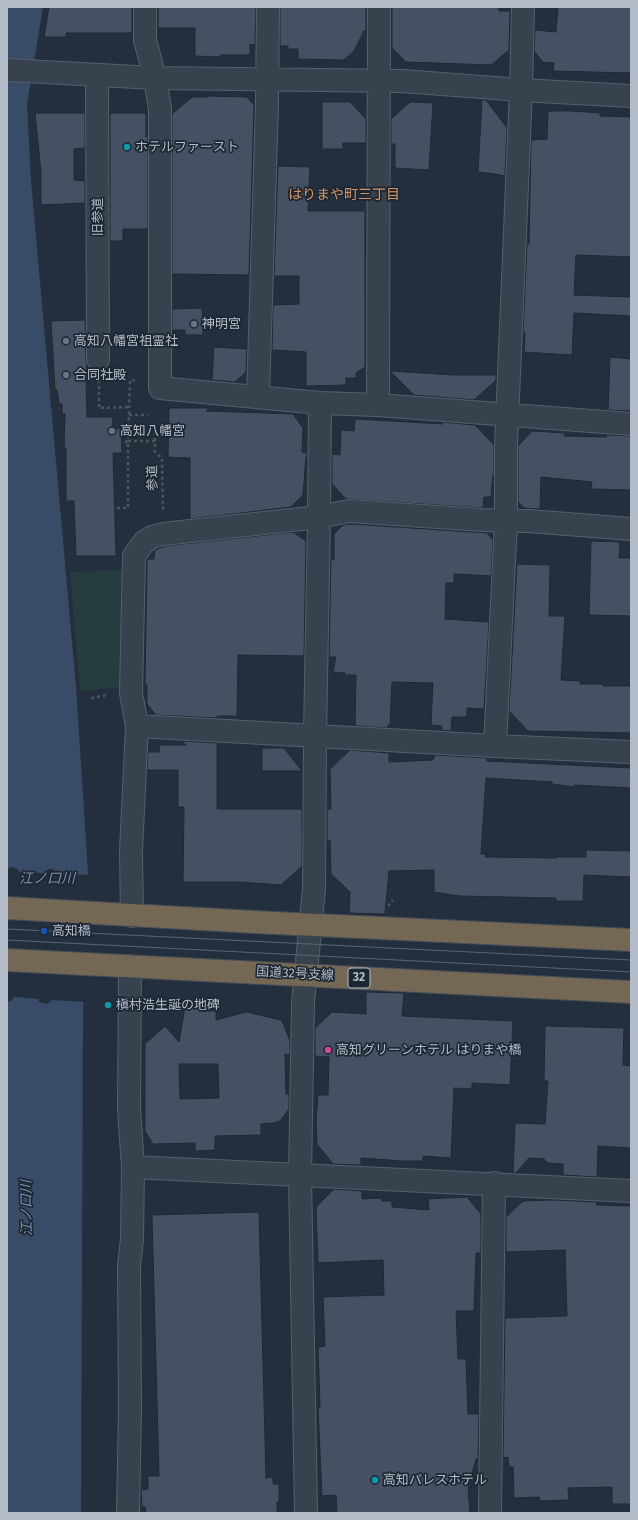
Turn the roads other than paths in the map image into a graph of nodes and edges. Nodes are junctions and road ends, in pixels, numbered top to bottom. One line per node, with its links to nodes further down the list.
1 (145, 7): 7 (street)
2 (268, 7): 8 (street)
3 (379, 7): 9 (street)
4 (523, 7): 10 (street)
5 (7, 70): 6 (street)
6 (97, 75): 7 (street); 12 (street, 旧参道)
7 (155, 78): 8 (street); 13 (street)
8 (267, 79): 9 (street); 13 (street)
9 (379, 81): 10 (street); 15 (street)
10 (521, 90): 11 (street); 16 (street)
11 (631, 96)
12 (98, 360)
13 (258, 397): 14 (street)
14 (320, 403): 15 (street); 18 (street)
15 (378, 405): 16 (street)
16 (507, 415): 17 (street); 19 (street)
17 (631, 424)
18 (319, 517): 19 (street); 21 (street); 22 (street)
19 (506, 521): 20 (street); 23 (street)
20 (631, 530)
21 (137, 726): 22 (street); 26 (street)
22 (315, 736): 23 (street); 27 (street)
23 (495, 746): 24 (street)
24 (631, 752)
25 (7, 908): 26 (highway)
26 (132, 916): 27 (highway)
27 (310, 925): 28 (highway); 31 (street)
28 (631, 940)
29 (7, 960): 30 (highway, 国道32号支線 / 32)
30 (130, 966): 31 (highway, 国道32号支線 / 32); 33 (street)
31 (306, 975): 32 (highway, 国道32号支線 / 32); 34 (street)
32 (631, 992)
33 (133, 1167): 34 (street); 37 (street)
34 (300, 1175): 35 (street); 38 (street)
35 (494, 1183): 36 (street); 39 (street)
36 (631, 1191)
37 (128, 1513)
38 (306, 1513)
39 (490, 1513)

